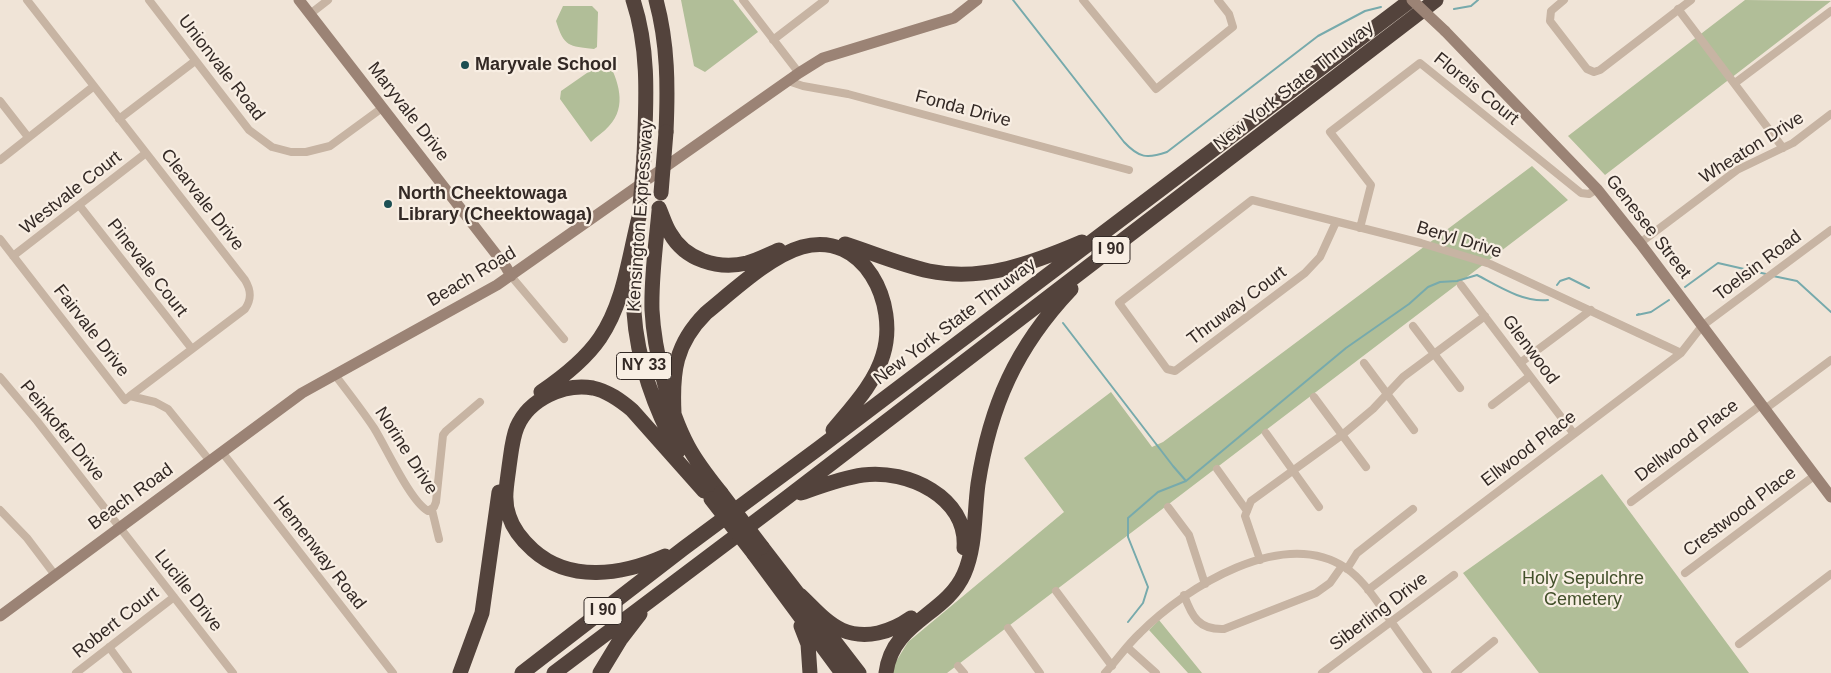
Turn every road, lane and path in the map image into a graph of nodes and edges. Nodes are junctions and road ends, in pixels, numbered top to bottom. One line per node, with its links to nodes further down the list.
1 (28, 0): 24 (street, Clearvale Drive)
2 (150, 0): 20 (street, Unionvale Road)
3 (299, 0): 18 (street, Maryvale Drive)
4 (328, 0): 18 (street)
5 (633, 0): 37 (highway, Kensington Expressway / NY 33, bridge)
6 (656, 0): 36 (highway, Kensington Expressway / NY 33, bridge)
7 (743, 0): 19 (street)
8 (825, 0): 19 (street)
9 (977, 0): 21 (street, Beach Road)
10 (1083, 0): 11 (street)
11 (1218, 0)
12 (1411, 0): 34 (street, Genesee Street, bridge); 41 (highway, New York State Thruway / I 90)
13 (1436, 0): 45 (highway, New York State Thruway / I 90)
14 (1564, 0): 16 (street)
15 (1691, 0): 16 (street)
16 (1678, 10): 23 (street)
17 (1831, 11): 23 (street)
18 (310, 14): 26 (street, Maryvale Drive)
19 (773, 40): 21 (street)
20 (195, 61): 26 (street, Unionvale Road); 28 (street)
21 (799, 73): 22 (street, Beach Road)
22 (788, 81): 33 (street, Fonda Drive); 46 (street, Beach Road)
23 (1735, 83): 30 (street)
24 (94, 86): 28 (street, Clearvale Drive); 29 (street)
25 (0, 101): 29 (street)
26 (382, 108): 46 (street, Maryvale Drive)
27 (1831, 114): 30 (street, Wheaton Drive)
28 (119, 119): 31 (street, Clearvale Drive)
29 (28, 138): 32 (street)
30 (1783, 148): 43 (street, Wheaton Drive)
31 (146, 153): 35 (street, Westvale Court); 54 (street, Clearvale Drive)
32 (0, 160)
33 (1129, 170)
34 (1598, 189): 39 (street, Floreis Court); 43 (street, Genesee Street)
35 (80, 205): 44 (street, Westvale Court); 54 (street, Pinevale Court)
36 (660, 208): 41 (highway); 70 (highway, Kensington Expressway / NY 33)
37 (639, 211): 83 (highway, Kensington Expressway / NY 33); 121 (highway)
38 (1336, 222): 39 (street, Beryl Drive); 52 (street, Thruway Court); 52 (street, Beryl Drive)
39 (1360, 228): 48 (street, Beryl Drive)
40 (1831, 230): 51 (street, Toelsin Road)
41 (1105, 232): 75 (highway, New York State Thruway / I 90)
42 (0, 239): 44 (street, Fairvale Drive)
43 (1640, 243): 51 (street, Genesee Street)
44 (13, 256): 65 (street, Fairvale Drive)
45 (1098, 260): 84 (highway, New York State Thruway / I 90); 128 (highway)
46 (511, 276): 53 (street, Maryvale Drive); 60 (street, Beach Road)
47 (1461, 285): 49 (street, Glenwood)
48 (1591, 310): 55 (street, Beryl Drive); 59 (street)
49 (1485, 316): 56 (street); 59 (street, Glenwood)
50 (1413, 326): 56 (street)
51 (1702, 326): 55 (street, Ellwood Place); 69 (street, Genesee Street)
52 (1145, 337)
53 (564, 339)
54 (192, 349): 65 (street, Clearvale Drive)
55 (1681, 353): 73 (street, Ellwood Place)
56 (1434, 354): 63 (street); 64 (street)
57 (1831, 360): 69 (street, Dellwood Place)
58 (1364, 363): 64 (street)
59 (1520, 363): 61 (street, Glenwood)
60 (335, 375): 76 (street, Beach Road); 90 (street, Norine Drive)
61 (1530, 376): 68 (street); 73 (street, Glenwood)
62 (0, 377): 92 (street, Peinkofer Drive)
63 (1460, 388)
64 (1387, 394): 71 (street); 74 (street)
65 (130, 396): 77 (street, Fairvale Drive)
66 (1314, 397): 74 (street)
67 (480, 402): 90 (street, Norine Drive)
68 (1492, 405)
69 (1763, 407): 81 (street, Genesee Street); 85 (street, Dellwood Place)
70 (674, 413): 75 (highway); 83 (highway, Kensington Expressway / NY 33)
71 (1414, 430)
72 (1266, 433): 80 (street)
73 (1574, 434): 102 (street, Ellwood Place)
74 (1342, 435): 78 (street); 80 (street)
75 (819, 448): 94 (highway, New York State Thruway / I 90)
76 (222, 452): 77 (street, Beach Road); 120 (street, Hemenway Road)
77 (210, 461): 92 (street, Beach Road)
78 (1366, 467)
79 (1217, 469): 91 (street)
80 (1294, 471): 87 (street); 91 (street)
81 (1814, 476): 82 (street, Genesee Street); 97 (street, Crestwood Place)
82 (1830, 494)
83 (712, 495): 94 (highway); 107 (highway, Kensington Expressway / NY 33, bridge)
84 (785, 499): 104 (highway, New York State Thruway / I 90); 107 (highway)
85 (1631, 502)
86 (1168, 506): 101 (street)
87 (1319, 507)
88 (1413, 509): 96 (street)
89 (0, 510): 99 (street)
90 (432, 510): 93 (street)
91 (1247, 510): 95 (street)
92 (120, 527): 99 (street, Beach Road); 106 (street, Lucille Drive)
93 (439, 540)
94 (684, 548): 122 (highway, New York State Thruway / I 90)
95 (1260, 560): 96 (street); 101 (street)
96 (1345, 568): 102 (street); 105 (street)
97 (1685, 573)
98 (1831, 574): 112 (street)
99 (55, 575): 108 (street, Beach Road)
100 (1454, 575): 109 (street, Siberling Drive)
101 (1205, 584): 105 (street)
102 (1368, 590): 109 (street)
103 (1056, 591): 116 (street)
104 (656, 595): 123 (highway, New York State Thruway / I 90); 124 (highway)
105 (1184, 595): 114 (street)
106 (174, 597): 113 (street, Robert Court); 119 (street, Lucille Drive)
107 (795, 599): 125 (highway); 126 (highway, Kensington Expressway / NY 33); 127 (highway, Kensington Expressway / NY 33)
108 (0, 616)
109 (1391, 622): 133 (street, Siberling Drive); 134 (street)
110 (1008, 628): 130 (street)
111 (1494, 641): 135 (street)
112 (1738, 644)
113 (109, 647): 117 (street, Robert Court); 118 (street)
114 (1127, 647): 116 (street); 132 (street)
115 (958, 666): 129 (street)
116 (1112, 666): 131 (street)
117 (76, 673)
118 (128, 673)
119 (233, 673)
120 (393, 673)
121 (460, 673)
122 (522, 673)
123 (554, 673)
124 (600, 673)
125 (810, 673)
126 (842, 673)
127 (859, 673)
128 (886, 673)
129 (964, 673)
130 (1040, 673)
131 (1105, 673)
132 (1156, 673)
133 (1322, 673)
134 (1428, 673)
135 (1455, 673)

